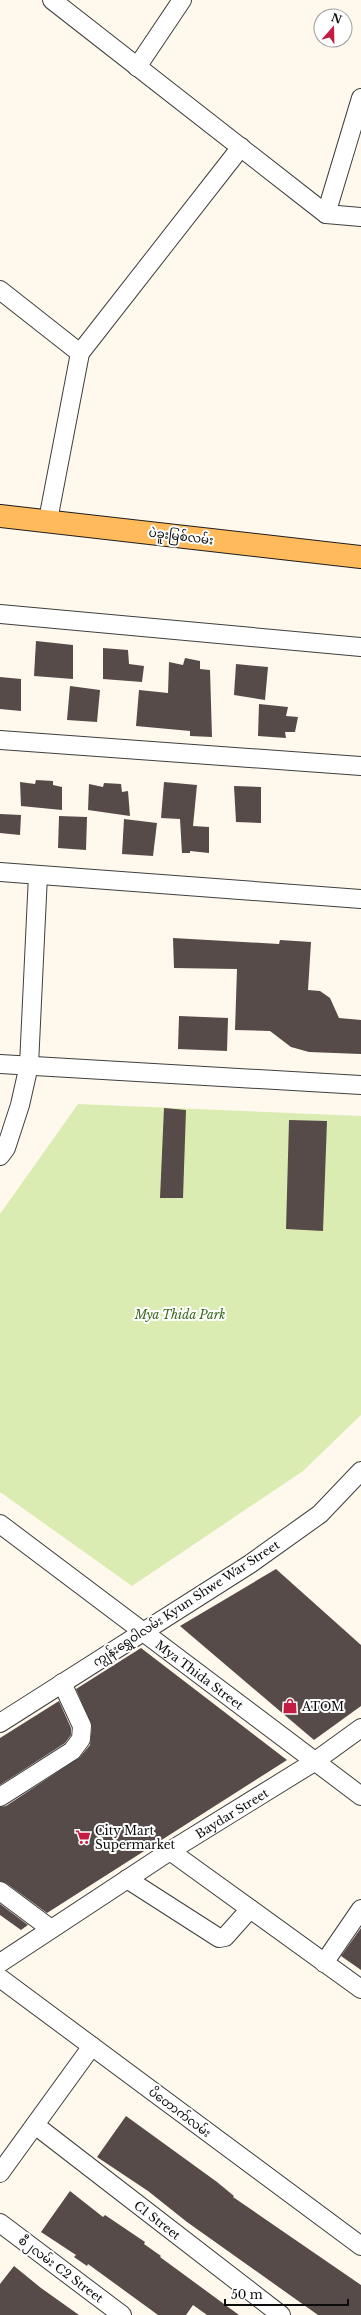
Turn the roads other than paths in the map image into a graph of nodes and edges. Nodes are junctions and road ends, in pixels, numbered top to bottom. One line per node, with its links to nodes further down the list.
1 (52, 0): 3 (street)
2 (182, 0): 3 (street)
3 (137, 67): 5 (street)
4 (361, 98): 6 (street)
5 (241, 147): 6 (street); 9 (street)
6 (326, 214): 7 (street)
7 (361, 217)
8 (0, 290): 9 (street)
9 (80, 353): 11 (street)
10 (0, 516): 11 (main road, ပဲခူးမြစ်လမ်း)
11 (48, 520): 12 (main road, ပဲခူးမြစ်လမ်း)
12 (361, 557)
13 (0, 614): 14 (street)
14 (361, 647)
15 (0, 740): 16 (street)
16 (361, 766)
17 (0, 872): 18 (street)
18 (38, 875): 19 (street); 21 (street)
19 (361, 899)
20 (0, 1064): 21 (street)
21 (29, 1065): 22 (street); 23 (street)
22 (361, 1085)
23 (0, 1156)
24 (361, 1471): 26 (street, ကျွန်းရွှေဝါလမ်း Kyun Shwe War Street)
25 (0, 1524): 26 (street, Mya Thida Street)
26 (141, 1632): 27 (street, ကျွန်းရွှေဝါလမ်း Kyun Shwe War Street); 30 (street, Mya Thida Street)
27 (62, 1683): 28 (street, ကျွန်းရွှေဝါလမ်း Kyun Shwe War Street); 32 (street)
28 (0, 1723)
29 (361, 1728): 30 (street, Baydar Street)
30 (314, 1762): 31 (street, Mya Thida Street); 33 (street, Baydar Street)
31 (361, 1796)
32 (0, 1797)
33 (170, 1851): 34 (street, Baydar Street); 37 (street)
34 (127, 1879): 37 (street); 38 (street, Baydar Street)
35 (0, 1891): 38 (street)
36 (361, 1908): 40 (street)
37 (250, 1909): 40 (street)
38 (51, 1930): 39 (street, Baydar Street)
39 (0, 1963)
40 (324, 1963): 42 (street)
41 (0, 1978): 43 (street, ပိတောက်လမ်း)
42 (361, 1989)
43 (92, 2046): 44 (street); 47 (street, ပိတောက်လမ်း)
44 (34, 2125): 45 (street); 49 (street, C1 Street)
45 (0, 2173)
46 (0, 2223): 48 (street, စီ၂လမ်း C2 Street)
47 (361, 2246)
48 (122, 2315)
49 (282, 2315)

